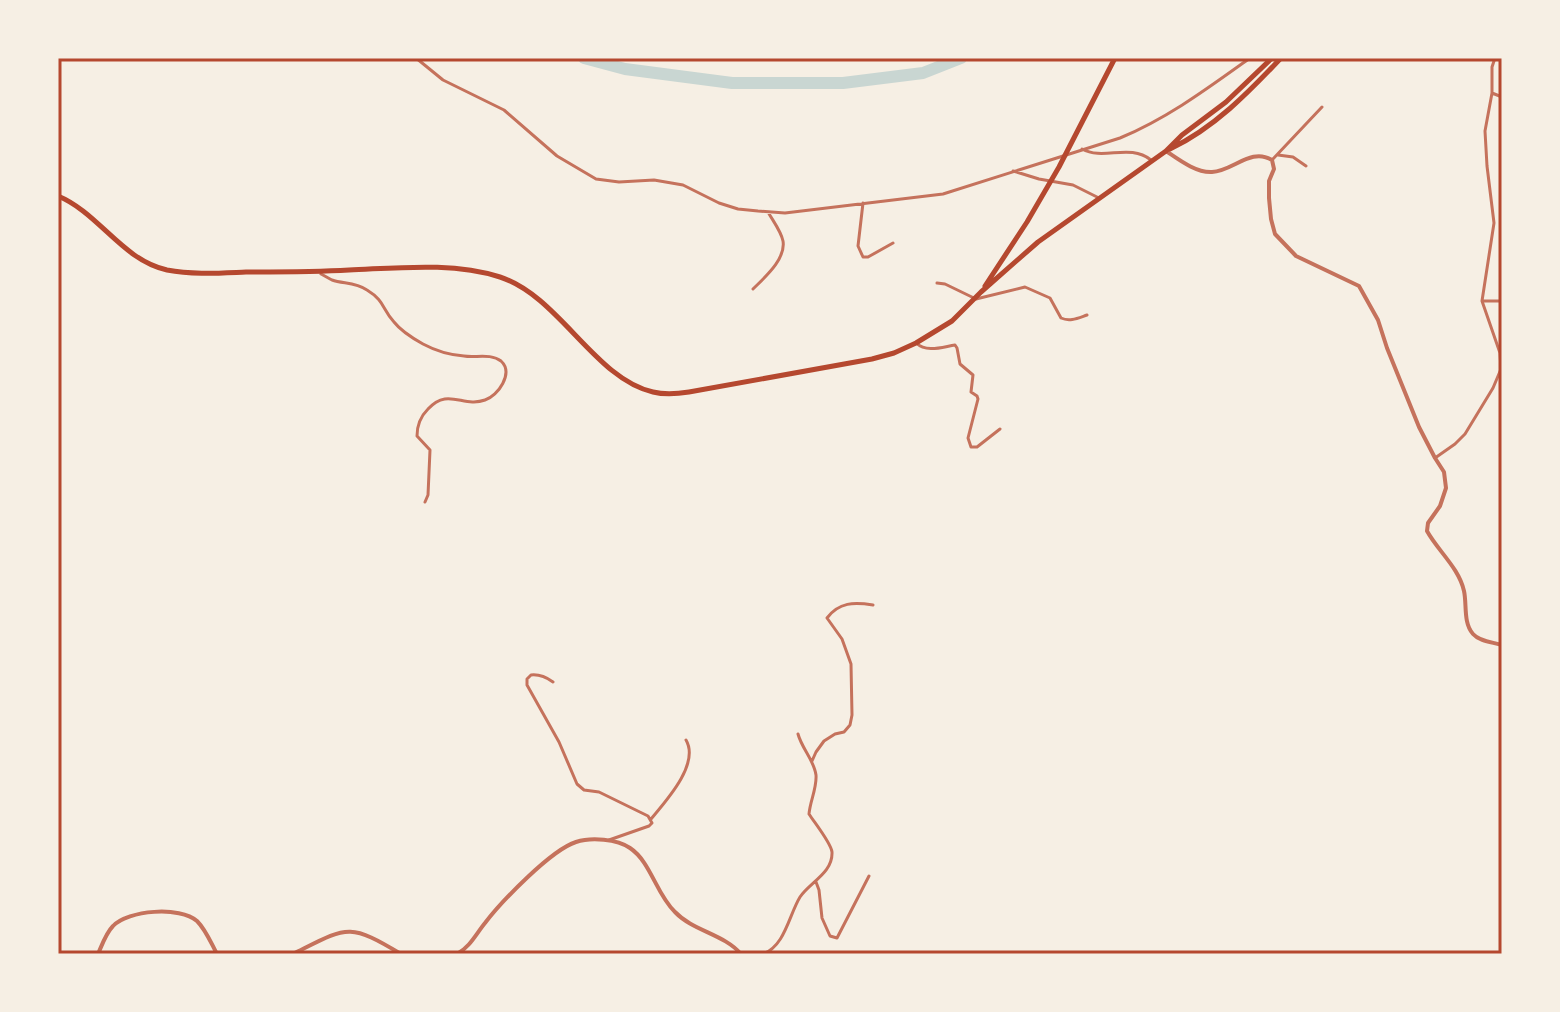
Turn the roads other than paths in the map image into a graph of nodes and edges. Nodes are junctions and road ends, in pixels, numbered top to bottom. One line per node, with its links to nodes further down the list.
1 (416, 58): 20 (street)
2 (1115, 58): 25 (main road)
3 (1250, 58): 10 (street)
4 (1272, 58): 11 (main road)
5 (1281, 58): 11 (main road)
6 (1495, 58): 7 (street)
7 (1492, 93): 8 (street); 27 (street)
8 (1502, 97)
9 (1322, 107): 12 (street)
10 (1082, 149): 14 (street); 16 (street)
11 (1166, 151): 13 (street); 14 (main road)
12 (1278, 155): 13 (street); 15 (street)
13 (1272, 160): 32 (street)
14 (1152, 162): 18 (main road)
15 (1306, 166)
16 (1013, 171): 18 (street); 19 (street)
17 (58, 196): 22 (main road)
18 (1098, 198): 25 (main road)
19 (863, 203): 20 (street); 21 (street)
20 (768, 212): 24 (street)
21 (893, 243)
22 (318, 272): 30 (main road); 33 (street)
23 (937, 283): 26 (street)
24 (753, 289)
25 (981, 292): 26 (main road)
26 (976, 299): 29 (street); 30 (main road)
27 (1482, 301): 28 (street); 32 (street)
28 (1502, 301)
29 (1087, 315)
30 (916, 343): 31 (street)
31 (1000, 429)
32 (1435, 458): 35 (street)
33 (425, 502)
34 (873, 605): 39 (street)
35 (1502, 645)
36 (553, 682): 40 (street)
37 (798, 734): 39 (street)
38 (686, 740): 40 (street)
39 (812, 761): 43 (street)
40 (651, 819): 41 (street)
41 (606, 841): 48 (street); 49 (street)
42 (869, 876): 43 (street)
43 (816, 882): 50 (street)
44 (98, 954): 45 (street)
45 (217, 954)
46 (293, 954): 47 (street)
47 (401, 954)
48 (457, 954)
49 (741, 954)
50 (763, 954)

